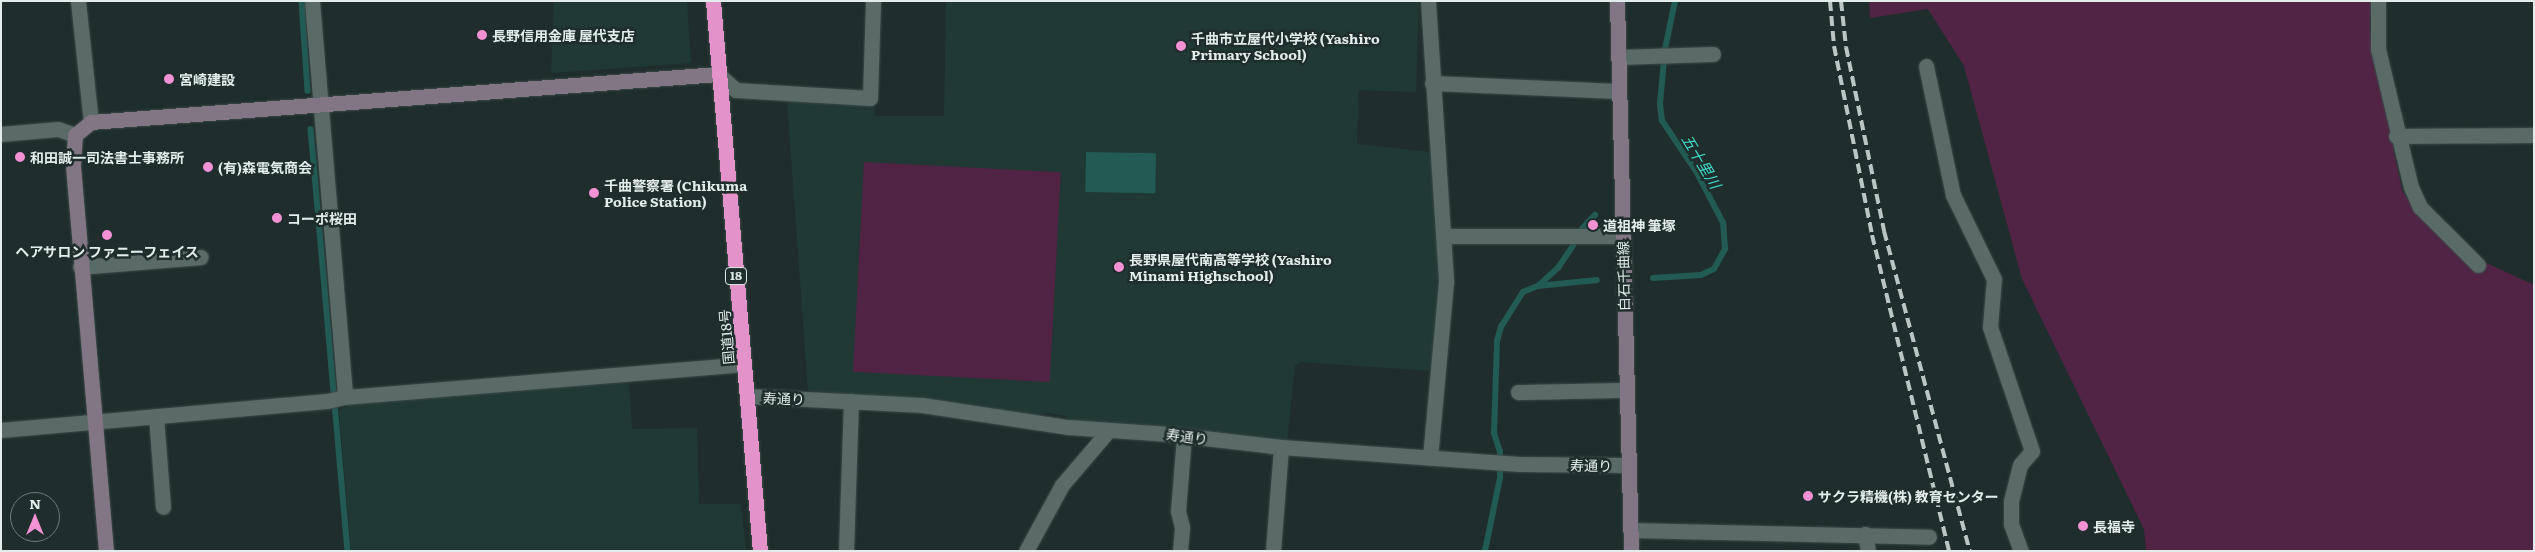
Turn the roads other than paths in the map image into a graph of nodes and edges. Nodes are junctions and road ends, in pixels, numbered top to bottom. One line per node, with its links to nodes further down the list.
1 (78, 1): 15 (street)
2 (312, 1): 14 (street)
3 (713, 1): 11 (highway, 国道18号 / 18)
4 (873, 1): 11 (street)
5 (1428, 1): 12 (street)
6 (1617, 1): 9 (street, 白石千曲線)
7 (2378, 1): 19 (street)
8 (1713, 54): 9 (street)
9 (1618, 57): 13 (street, 白石千曲線)
10 (1926, 66): 51 (street)
11 (718, 74): 14 (street); 25 (highway, 国道18号 / 18)
12 (1432, 83): 13 (street); 20 (street)
13 (1618, 91): 21 (street, 白石千曲線)
14 (320, 105): 15 (street); 29 (street)
15 (92, 122): 17 (street)
16 (1, 134): 17 (street)
17 (75, 135): 24 (street)
18 (2534, 135): 19 (street)
19 (2396, 136): 23 (street)
20 (1443, 236): 21 (street); 37 (street)
21 (1622, 236): 26 (street, 白石千曲線)
22 (201, 257): 24 (street)
23 (2478, 265)
24 (80, 267): 32 (street)
25 (744, 364): 28 (highway, 国道18号 / 18); 29 (street)
26 (1625, 390): 27 (street); 38 (street, 白石千曲線)
27 (1518, 392)
28 (748, 396): 30 (street, 寿通り); 44 (highway, 国道18号 / 18)
29 (338, 398): 31 (street)
30 (851, 401): 34 (street, 寿通り); 45 (street)
31 (156, 416): 32 (street); 39 (street)
32 (94, 422): 33 (street); 43 (street)
33 (1, 430)
34 (1109, 430): 35 (street, 寿通り); 46 (street)
35 (1184, 436): 36 (street, 寿通り); 47 (street)
36 (1281, 448): 37 (street, 寿通り); 48 (street)
37 (1430, 457): 38 (street, 寿通り)
38 (1627, 465): 40 (street, 白石千曲線)
39 (163, 508)
40 (1630, 530): 41 (street); 49 (street, 白石千曲線)
41 (1865, 534): 42 (street); 50 (street)
42 (1929, 536)
43 (106, 551)
44 (760, 551)
45 (846, 551)
46 (1026, 551)
47 (1180, 551)
48 (1273, 551)
49 (1631, 551)
50 (1868, 551)
51 (2021, 551)

